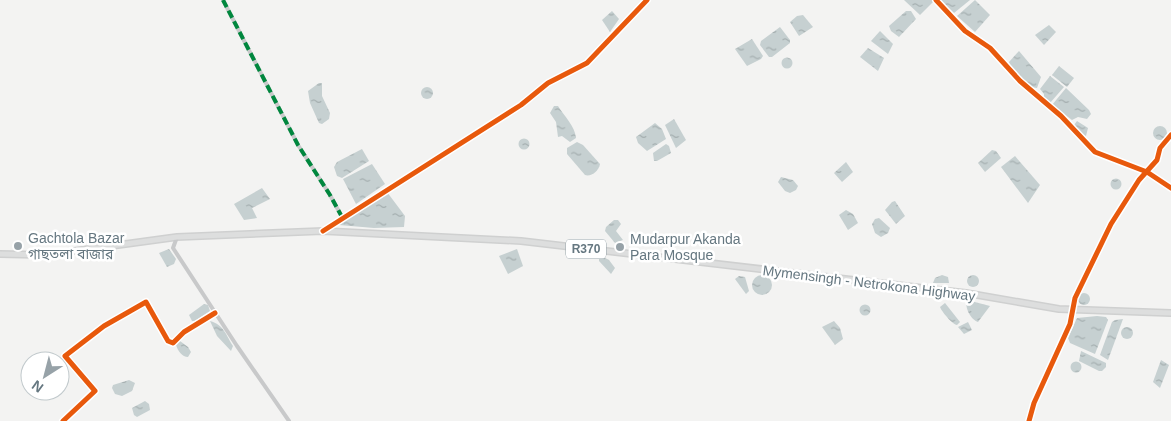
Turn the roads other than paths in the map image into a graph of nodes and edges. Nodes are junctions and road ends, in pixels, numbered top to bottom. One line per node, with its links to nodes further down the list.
1 (223, 0): 7 (street)
2 (647, 0): 7 (street)
3 (936, 0): 5 (street)
4 (1171, 135): 5 (street)
5 (1147, 172): 6 (street); 11 (street)
6 (1171, 188)
7 (342, 217): 8 (street)
8 (323, 231): 9 (main road, Mymensingh - Netrokona Highway / R370); 11 (main road, Mymensingh - Netrokona Highway / R370)
9 (177, 237): 10 (main road, Mymensingh - Netrokona Highway / R370); 12 (street)
10 (0, 254)
11 (1073, 310): 13 (main road, Mymensingh - Netrokona Highway / R370); 16 (street)
12 (215, 313): 14 (street); 15 (street)
13 (1171, 313)
14 (63, 421)
15 (289, 421)
16 (1030, 421)

